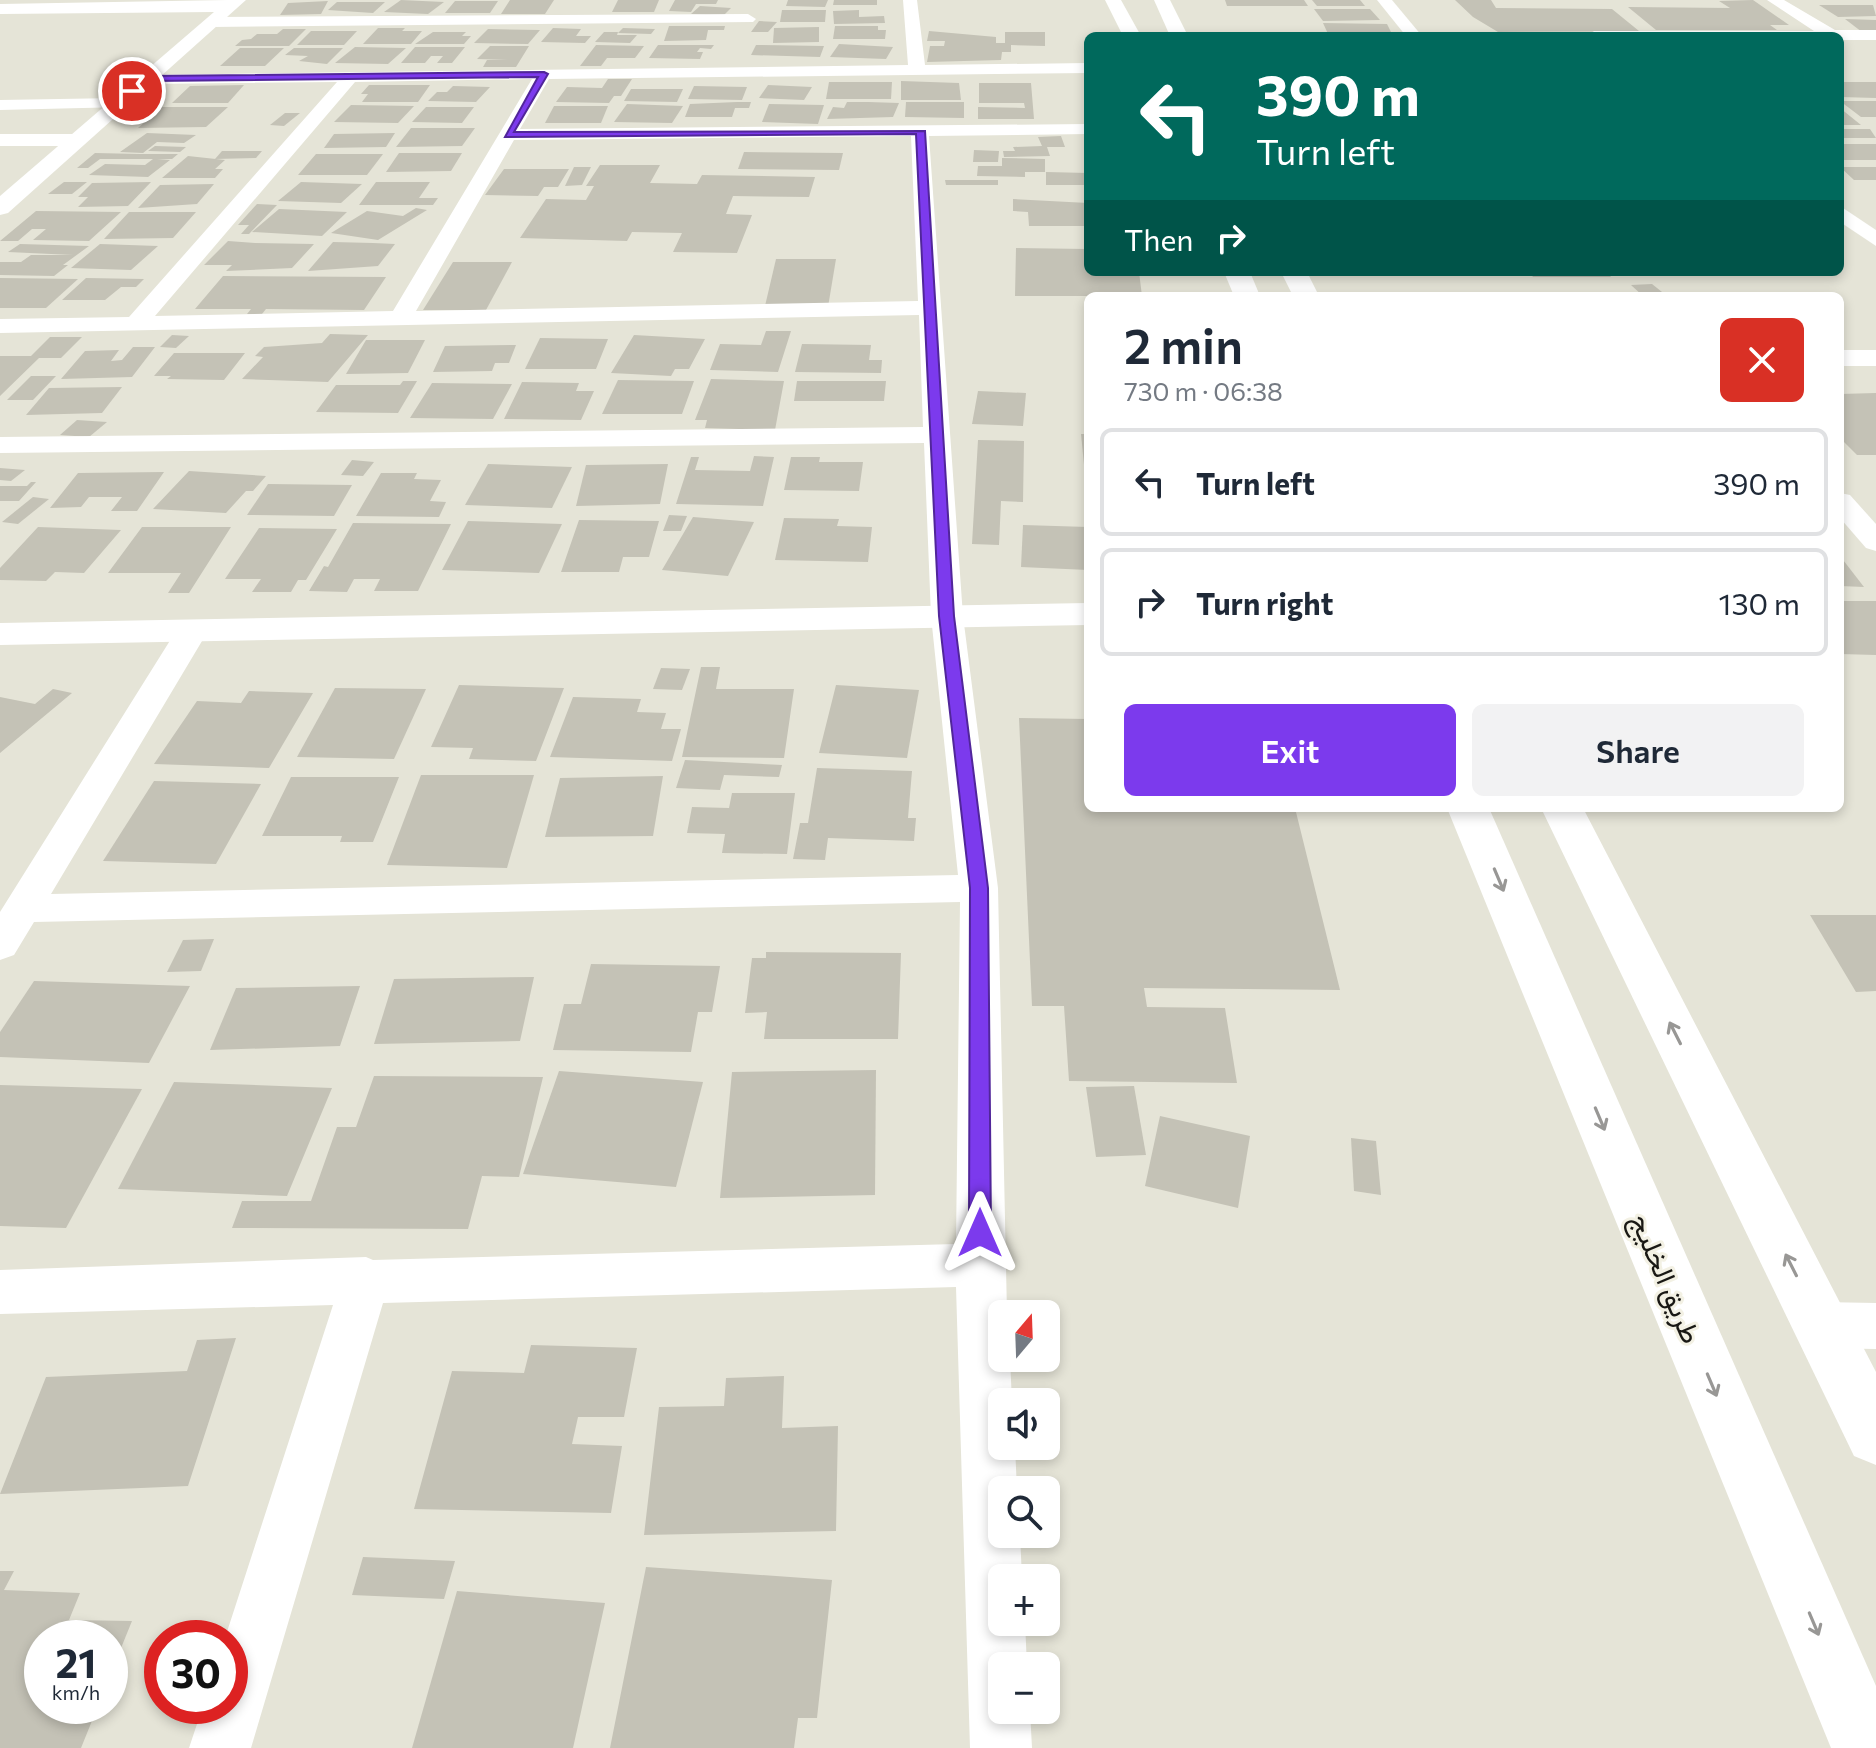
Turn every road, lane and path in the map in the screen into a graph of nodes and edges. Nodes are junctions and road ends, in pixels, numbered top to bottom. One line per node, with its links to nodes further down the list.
1 (753, 0): 10 (street)
2 (910, 0): 20 (street)
3 (1113, 0): 11 (street)
4 (1162, 0): 12 (street)
5 (1384, 0): 13 (street)
6 (1774, 0): 14 (street)
7 (46, 4): 8 (street); 9 (street)
8 (233, 4): 10 (street)
9 (0, 9)
10 (211, 22): 23 (street)
11 (1130, 32)
12 (1177, 32)
13 (1411, 32)
14 (1827, 32)
15 (1876, 35): 16 (street)
16 (1844, 36)
17 (1844, 42): 18 (street)
18 (1864, 54)
19 (1084, 68): 20 (street)
20 (917, 70): 21 (street)
21 (544, 74): 22 (street); 28 (street)
22 (351, 76): 23 (street); 37 (street)
23 (146, 79): 24 (street)
24 (118, 103): 25 (street); 30 (street)
25 (0, 105)
26 (1084, 129): 27 (street)
27 (920, 131): 28 (street); 35 (street)
28 (508, 135): 36 (street)
29 (0, 140): 30 (street)
30 (77, 140): 31 (street)
31 (0, 208)
32 (1844, 219): 33 (street); 34 (street)
33 (1876, 222)
34 (1876, 240)
35 (930, 308): 36 (street); 41 (street)
36 (402, 315): 37 (street)
37 (137, 322): 38 (street)
38 (0, 326)
39 (1844, 358): 40 (street)
40 (1876, 358)
41 (937, 435): 42 (street); 46 (street)
42 (0, 445)
43 (1844, 505): 44 (street)
44 (1874, 537)
45 (1084, 614): 46 (street)
46 (947, 616): 47 (street); 51 (street)
47 (192, 631): 48 (street); 52 (street)
48 (0, 634)
49 (1470, 812): 62 (street, طريق الخليج, one-way to 62)
50 (1564, 812): 57 (street, one-way to 50)
51 (979, 888): 52 (street); 54 (street)
52 (23, 908): 53 (street)
53 (0, 945)
54 (980, 1265): 55 (street); 61 (street)
55 (366, 1279): 56 (street); 60 (street)
56 (0, 1292)
57 (1821, 1325): 58 (street); 59 (street)
58 (1876, 1326)
59 (1876, 1435)
60 (220, 1748)
61 (1001, 1748)
62 (1867, 1748)

